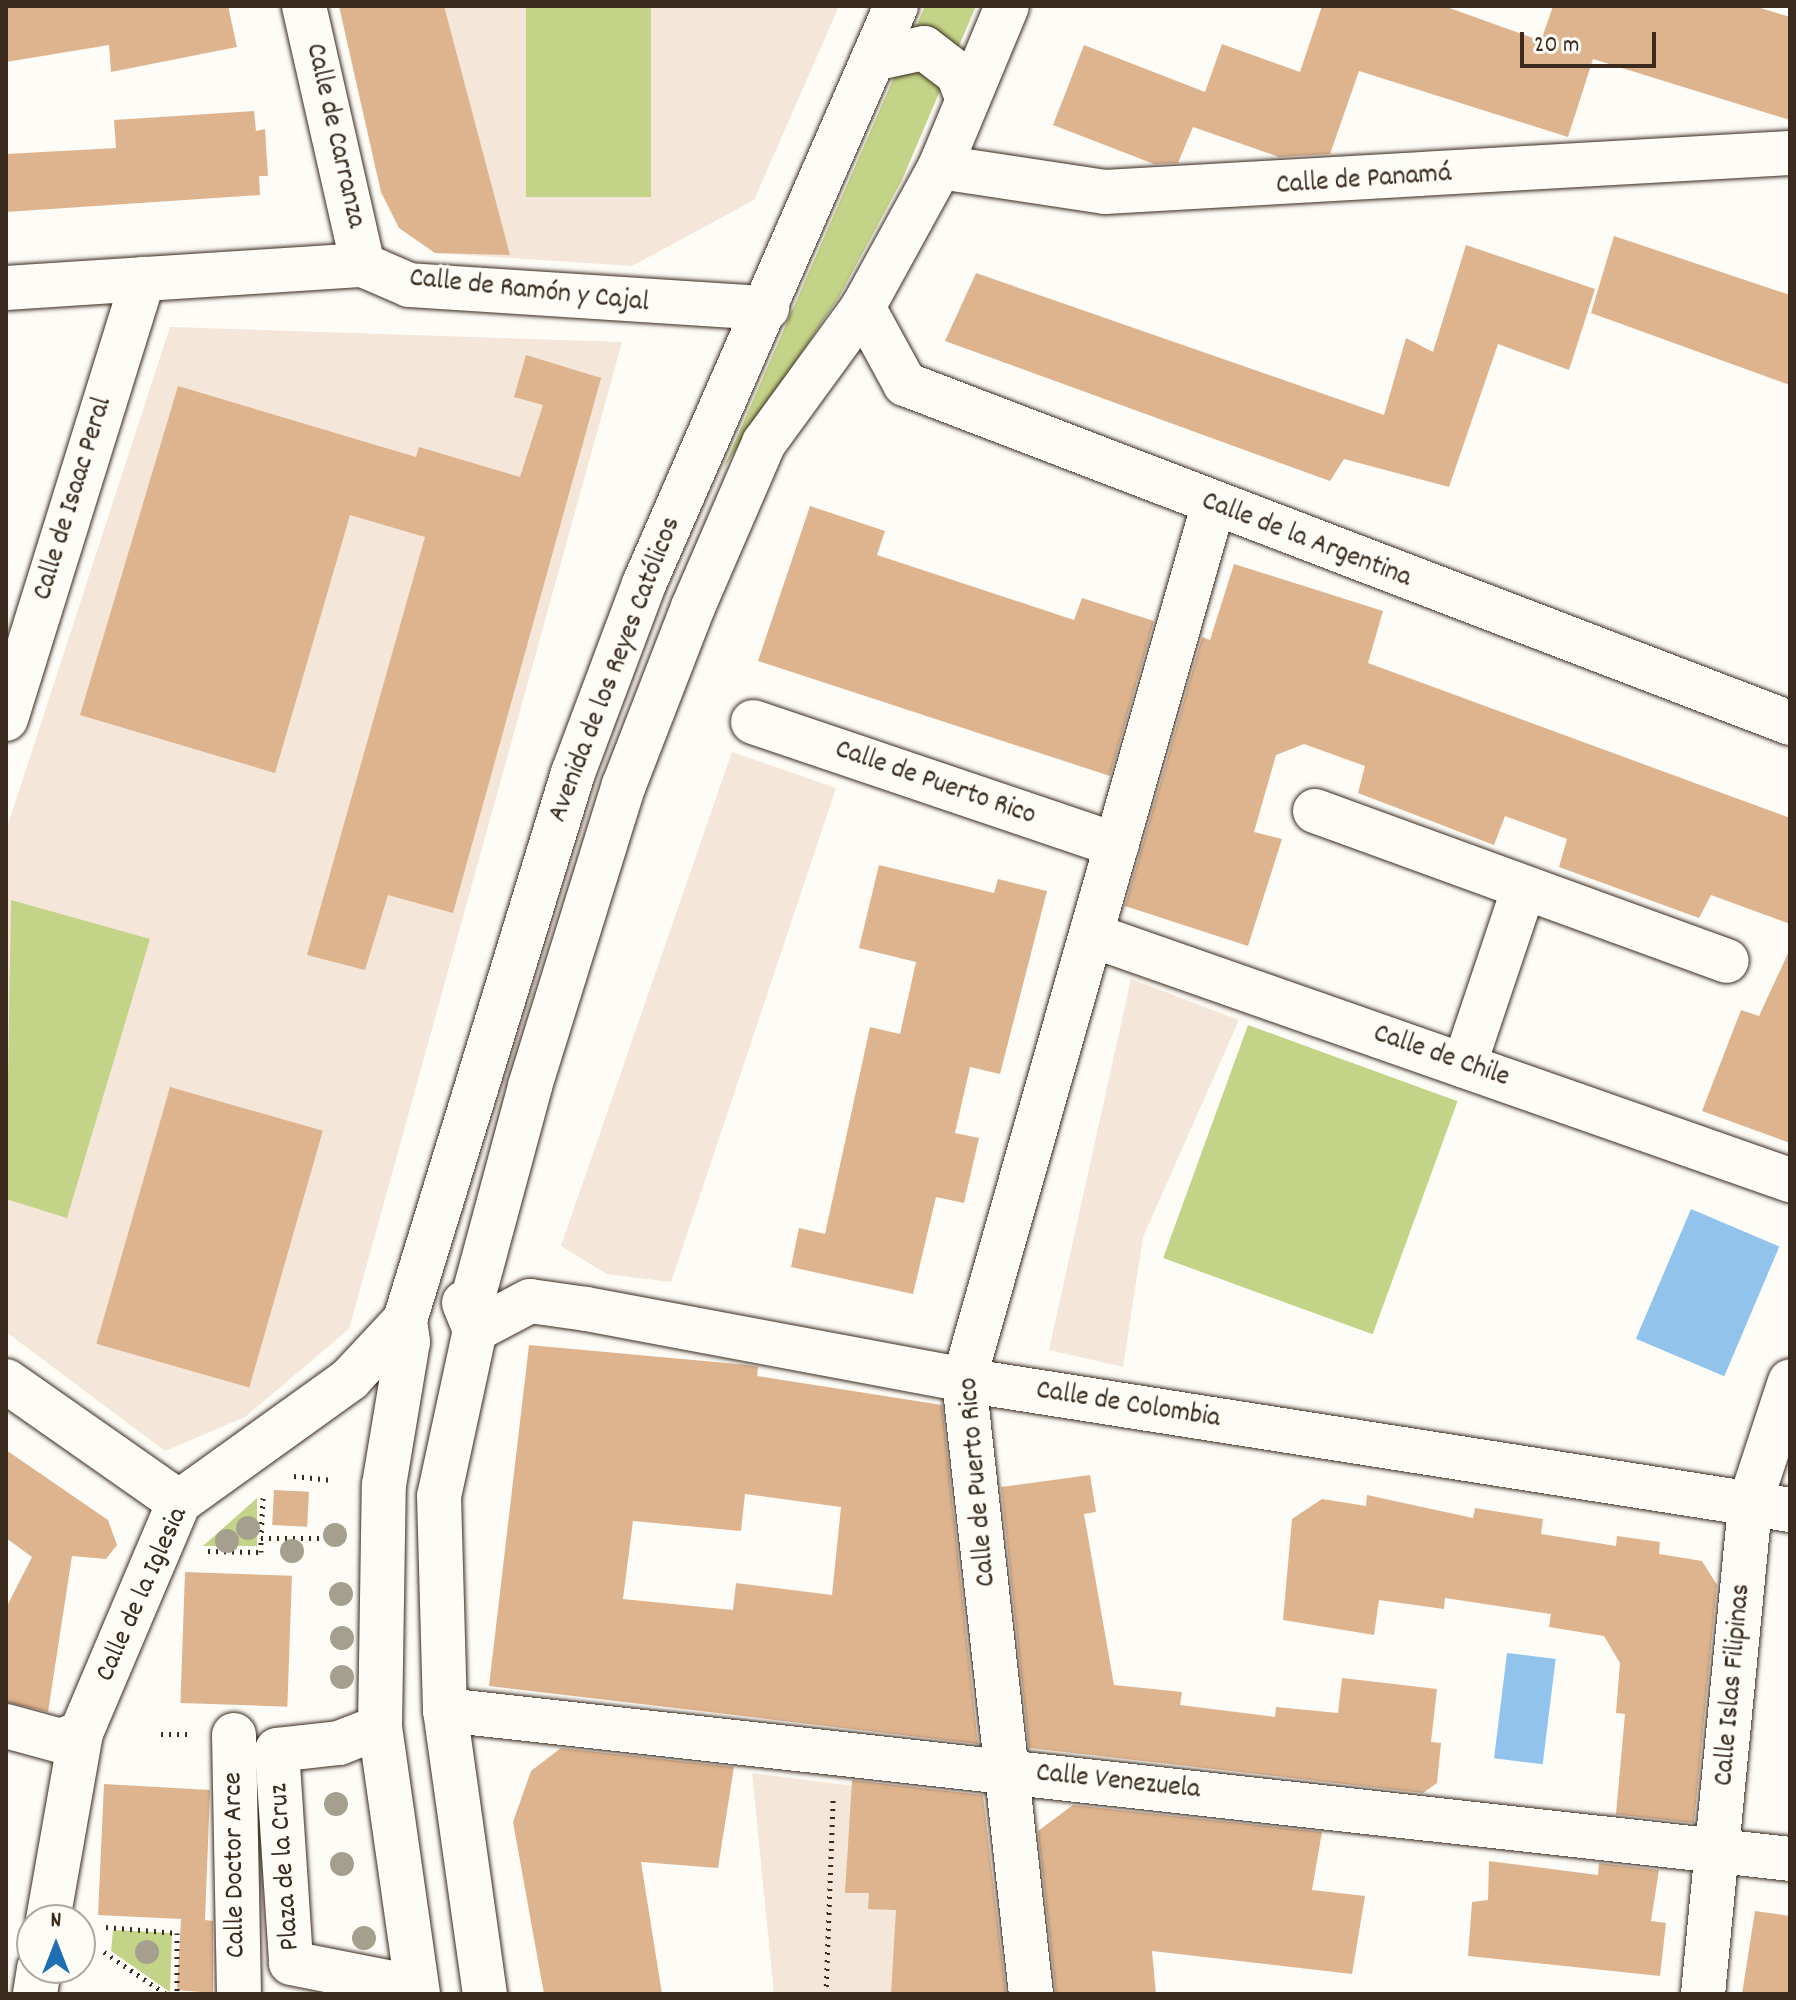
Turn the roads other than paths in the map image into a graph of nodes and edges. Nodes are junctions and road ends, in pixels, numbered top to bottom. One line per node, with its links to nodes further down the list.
1 (304, 6): 8 (street, Calle de Carranza)
2 (896, 6): 4 (street, Avenida de los Reyes Católicos)
3 (1007, 6): 5 (street, Avenida de los Reyes Católicos)
4 (873, 59): 5 (street); 12 (street, Avenida de los Reyes Católicos)
5 (967, 98): 7 (street, Avenida de los Reyes Católicos)
6 (1790, 153): 7 (street, Calle de Panamá)
7 (940, 167): 11 (street, Avenida de los Reyes Católicos)
8 (363, 265): 9 (street, Calle de Ramón y Cajal); 12 (street, Calle de Ramón y Cajal)
9 (143, 279): 10 (street, Calle de Ramón y Cajal); 14 (street, Calle de Isaac Peral)
10 (6, 288)
11 (863, 307): 13 (street, Calle de la Argentina); 25 (street, Avenida de los Reyes Católicos)
12 (767, 308): 24 (street, Avenida de los Reyes Católicos)
13 (1213, 506): 16 (street, Calle de la Argentina); 18 (street, Calle de Puerto Rico)
14 (6, 719)
15 (753, 722): 18 (street, Calle de Puerto Rico)
16 (1790, 723)
17 (1315, 811): 19 (street)
18 (1117, 845): 20 (street, Calle de Puerto Rico)
19 (1524, 888): 21 (street); 22 (street)
20 (1091, 935): 22 (street, Calle de Chile); 26 (street, Calle de Puerto Rico)
21 (1727, 961)
22 (1464, 1066): 23 (street, Calle de Chile)
23 (1790, 1180)
24 (409, 1321): 25 (street); 25 (street, Calle de Colombia); 30 (street, Calle de la Iglesia); 34 (street, Avenida de los Reyes Católicos)
25 (470, 1330): 26 (street, Calle de Colombia); 29 (street, Avenida de los Reyes Católicos)
26 (964, 1380): 31 (street, Calle de Colombia); 37 (street, Calle de Puerto Rico)
27 (6, 1381): 30 (street)
28 (1790, 1381): 31 (street, Calle Islas Filipinas)
29 (439, 1496): 32 (street, Avenida de los Reyes Católicos); 41 (street, Avenida de los Reyes Católicos)
30 (179, 1502): 35 (street, Calle de la Iglesia)
31 (1770, 1506): 38 (street, Calle Islas Filipinas)
32 (445, 1710): 37 (street, Calle Venezuela); 43 (street, Avenida de los Reyes Católicos)
33 (6, 1726): 35 (street)
34 (380, 1727): 41 (street, Avenida de los Reyes Católicos); 41 (street, Plaza de la Cruz)
35 (81, 1733): 40 (street, Calle de la Iglesia)
36 (234, 1735): 42 (street, Calle Doctor Arce)
37 (1010, 1771): 38 (street, Calle Venezuela); 44 (street, Calle de Puerto Rico)
38 (1718, 1849): 39 (street, Calle Venezuela); 45 (street, Calle Islas Filipinas)
39 (1790, 1859)
40 (51, 1904)
41 (430, 1992)
42 (239, 1994)
43 (485, 1994)
44 (1031, 1994)
45 (1703, 1994)

